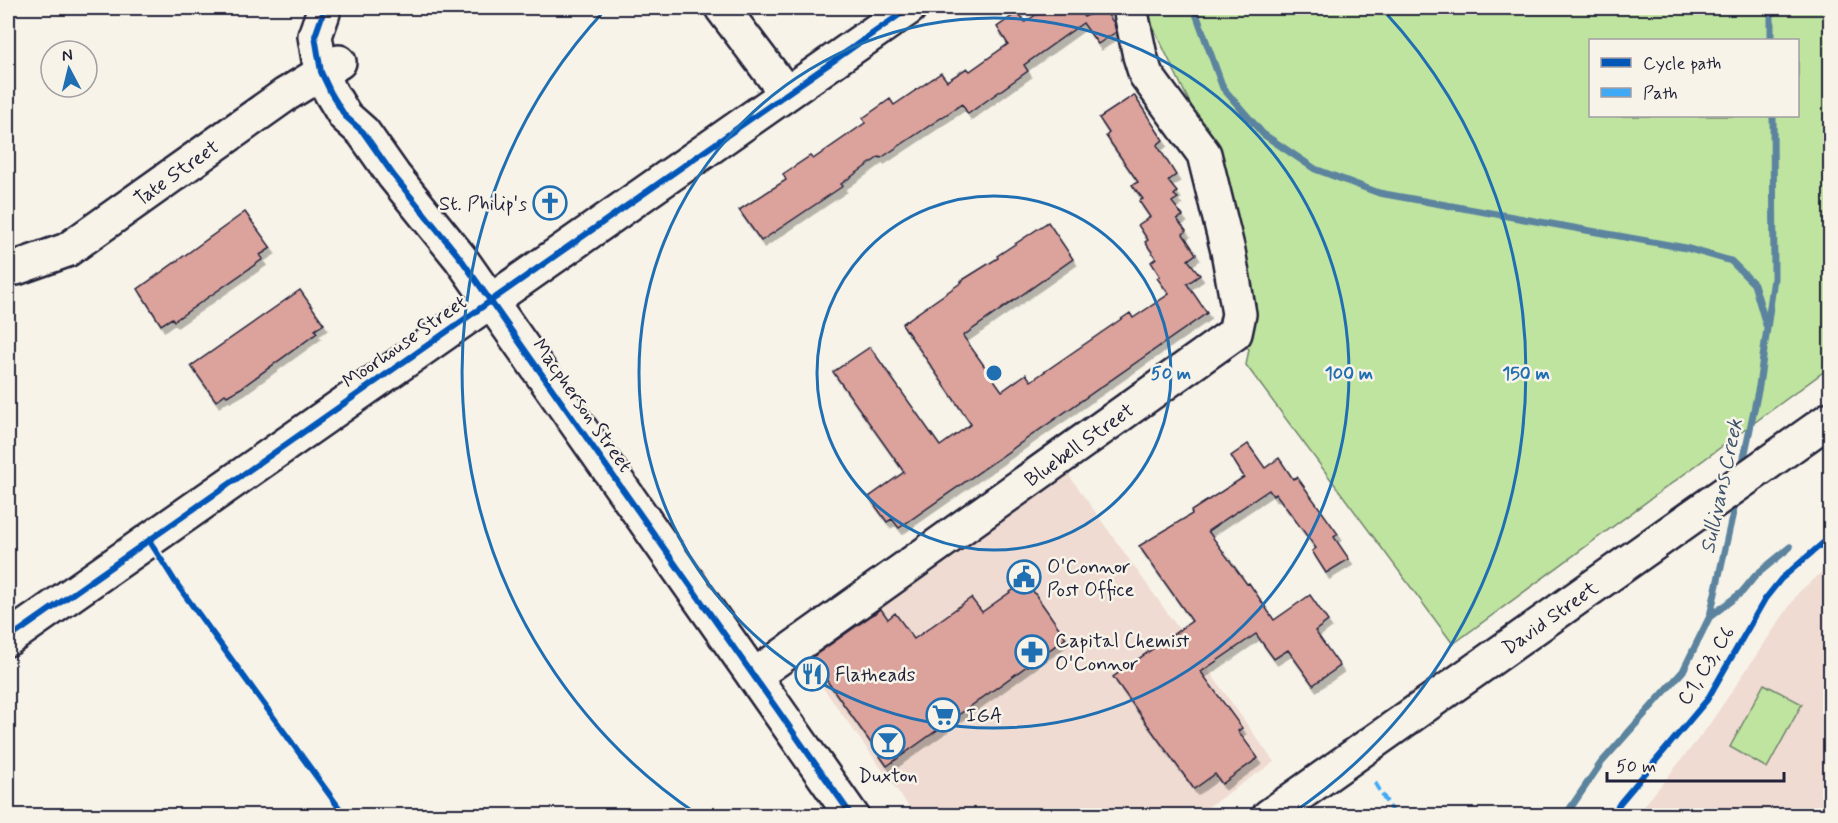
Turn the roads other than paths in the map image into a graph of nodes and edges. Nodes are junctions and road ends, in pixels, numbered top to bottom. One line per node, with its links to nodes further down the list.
1 (722, 8): 6 (street)
2 (909, 8): 6 (street, Moorhouse Street)
3 (1130, 8): 11 (street, Bluebell Street)
4 (323, 10): 5 (street, Macpherson Street)
5 (330, 67): 7 (street, Tate Street); 8 (street, Macpherson Street)
6 (786, 93): 8 (street, Moorhouse Street)
7 (8, 268)
8 (490, 301): 10 (street, Moorhouse Street); 11 (street, Macpherson Street)
9 (1830, 419): 13 (street, David Street)
10 (8, 639)
11 (754, 676): 12 (street, Macpherson Street)
12 (852, 816)
13 (1269, 816)

